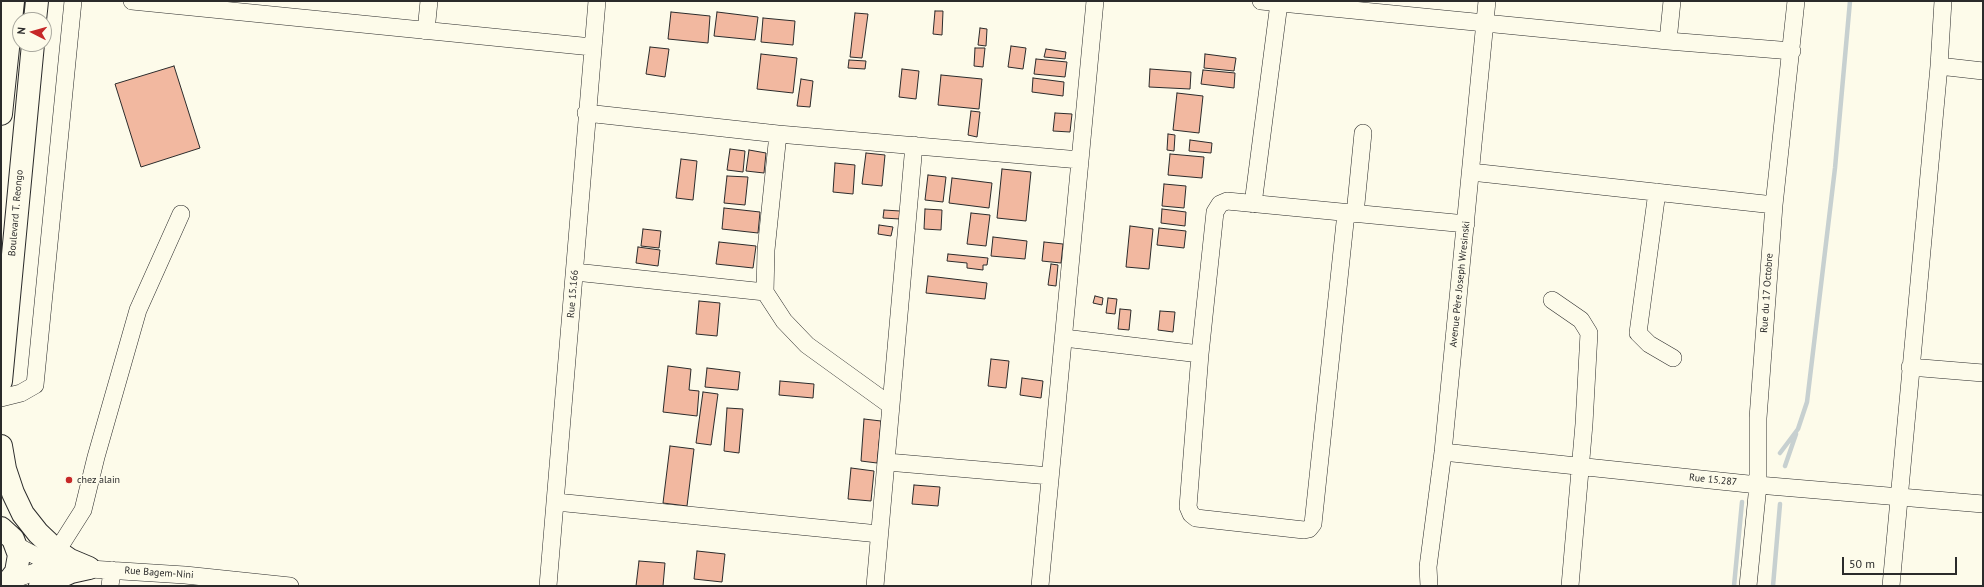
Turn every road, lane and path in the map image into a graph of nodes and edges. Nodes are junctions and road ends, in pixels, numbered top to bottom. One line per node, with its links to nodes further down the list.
1 (12, 1): 24 (highway)
2 (37, 1): 14 (highway)
3 (73, 1): 45 (street)
4 (132, 1): 16 (street)
5 (429, 1): 16 (street)
6 (597, 1): 18 (street, Rue 15.166)
7 (1095, 1): 28 (street)
8 (1262, 1): 13 (street)
9 (1487, 1): 15 (street, Avenue Père Joseph Wresinski)
10 (1672, 1): 17 (street)
11 (1796, 1): 19 (street, Rue du 17 Octobre)
12 (1943, 1): 21 (street)
13 (1278, 3): 15 (street); 31 (street)
14 (36, 12)
15 (1485, 22): 17 (street); 29 (street, Avenue Père Joseph Wresinski)
16 (426, 32): 18 (street)
17 (1668, 41): 19 (street)
18 (592, 47): 23 (street, Rue 15.166)
19 (1792, 51): 32 (street, Rue du 17 Octobre)
20 (32, 52): 44 (highway, Boulevard T. Reongo)
21 (1939, 66): 22 (street); 42 (street)
22 (1983, 71)
23 (586, 113): 26 (street); 36 (street, Rue 15.166)
24 (1, 114)
25 (1363, 133): 34 (street)
26 (778, 134): 27 (street); 37 (street)
27 (914, 145): 28 (street); 46 (street)
28 (1080, 160): 39 (street)
29 (1471, 172): 30 (street); 35 (street, Avenue Père Joseph Wresinski)
30 (1656, 192): 32 (street); 41 (street)
31 (1254, 204): 34 (street); 40 (street)
32 (1774, 204): 52 (street, Rue du 17 Octobre)
33 (181, 214): 58 (street)
34 (1351, 214): 35 (street); 40 (street)
35 (1466, 224): 48 (street, Avenue Père Joseph Wresinski)
36 (575, 272): 37 (street); 54 (street, Rue 15.166)
37 (765, 292): 46 (street)
38 (1552, 300): 50 (street)
39 (1064, 338): 40 (street); 51 (street)
40 (1200, 354)
41 (1673, 358)
42 (1910, 366): 43 (street); 53 (street)
43 (1983, 373)
44 (1, 381)
45 (1, 398)
46 (890, 405): 49 (street)
47 (1, 446): 58 (highway)
48 (1443, 452): 50 (street, Rue 15.287); 60 (street, Avenue Père Joseph Wresinski)
49 (887, 462): 51 (street); 57 (street)
50 (1581, 467): 52 (street, Rue 15.287); 71 (street)
51 (1050, 476): 68 (street)
52 (1758, 485): 53 (street, Rue 15.287); 72 (street, Rue du 17 Octobre)
53 (1898, 496): 55 (street, Rue 15.287); 73 (street)
54 (556, 502): 57 (street); 66 (street, Rue 15.166)
55 (1983, 504)
56 (6, 530): 59 (street); 63 (highway)
57 (879, 534): 67 (street)
58 (57, 551): 59 (highway)
59 (82, 568): 61 (street, Rue Bagem-Nini); 63 (street); 64 (highway)
60 (1428, 568): 69 (street, Avenue Père Joseph Wresinski); 70 (street, Avenue Père Joseph Wresinski)
61 (111, 578): 62 (street, Rue Bagem-Nini)
62 (184, 580): 65 (street, Rue Bagem-Nini)
63 (7, 584)
64 (40, 586)
65 (290, 586)
66 (548, 586)
67 (875, 586)
68 (1040, 586)
69 (1421, 586)
70 (1429, 586)
71 (1570, 586)
72 (1748, 586)
73 (1891, 586)

